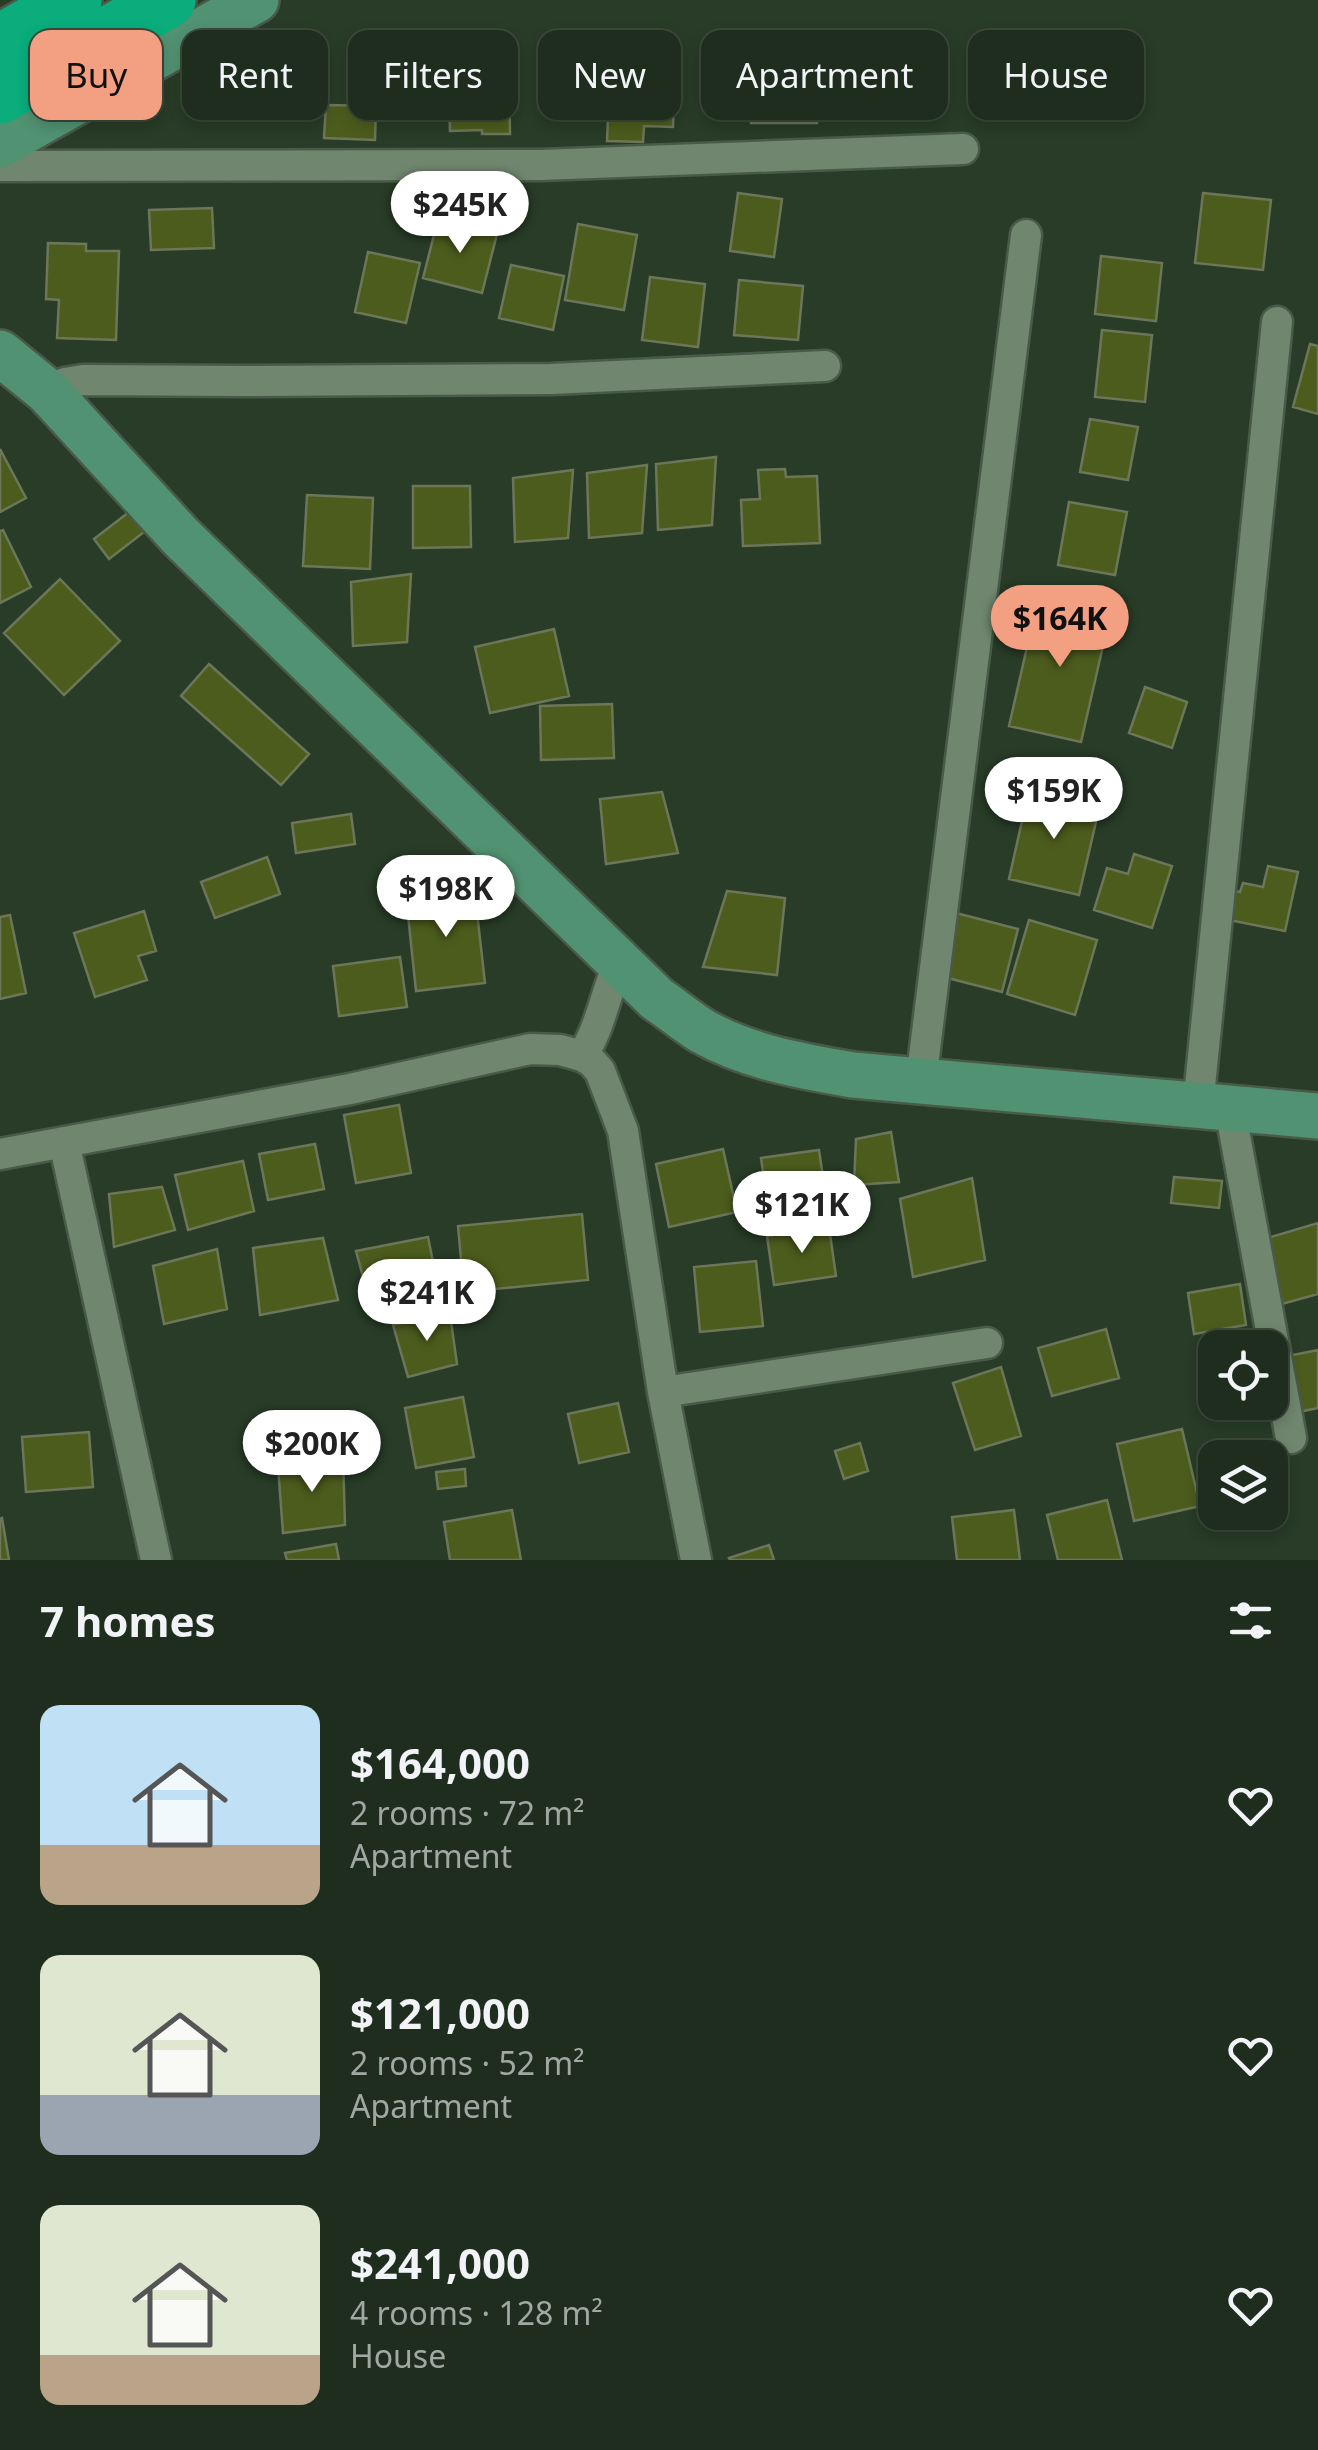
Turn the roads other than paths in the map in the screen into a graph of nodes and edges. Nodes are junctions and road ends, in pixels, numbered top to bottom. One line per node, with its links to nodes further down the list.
1 (74, 0): 4 (highway)
2 (168, 0): 5 (highway)
3 (256, 0): 6 (street)
4 (0, 42)
5 (0, 96)
6 (0, 145)
7 (963, 149): 8 (street)
8 (0, 166)
9 (1026, 235): 16 (street)
10 (1277, 322): 17 (street)
11 (0, 353): 13 (street)
12 (825, 366): 13 (street)
13 (48, 392): 14 (street)
14 (612, 979): 15 (street); 16 (street)
15 (589, 1043): 19 (street); 22 (street)
16 (921, 1081): 17 (street)
17 (1214, 1107): 18 (street); 23 (street)
18 (1318, 1116)
19 (64, 1142): 20 (street); 24 (street)
20 (0, 1154)
21 (987, 1343): 22 (street)
22 (664, 1392): 25 (street)
23 (1290, 1438)
24 (156, 1560)
25 (696, 1560)

